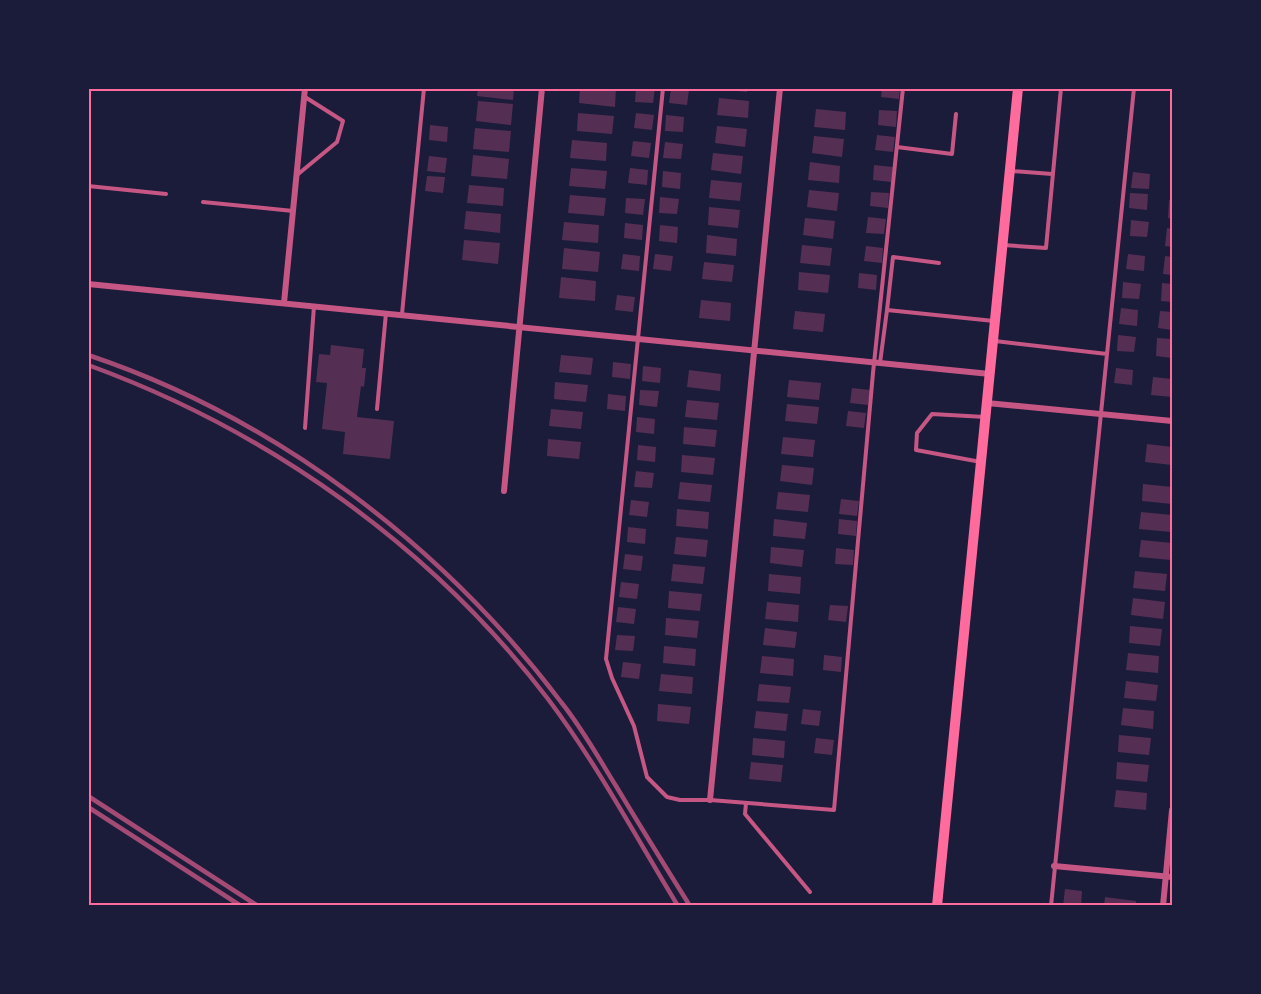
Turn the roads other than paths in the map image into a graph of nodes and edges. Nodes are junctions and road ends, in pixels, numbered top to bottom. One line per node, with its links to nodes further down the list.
1 (306, 88): 10 (street)
2 (424, 88): 27 (lane)
3 (542, 88): 29 (street)
4 (663, 88): 30 (lane)
5 (780, 88): 32 (street)
6 (903, 88): 12 (lane)
7 (1018, 88): 13 (main road)
8 (1061, 88): 14 (lane)
9 (1134, 88): 33 (lane)
10 (305, 97): 15 (street); 15 (lane)
11 (956, 114): 12 (lane)
12 (897, 147): 34 (lane)
13 (1010, 171): 14 (lane); 20 (main road)
14 (1052, 174): 20 (lane)
15 (297, 176): 19 (street)
16 (88, 186): 17 (lane)
17 (166, 194)
18 (203, 202): 19 (lane)
19 (293, 211): 23 (street)
20 (1003, 245): 28 (main road)
21 (939, 263): 25 (lane)
22 (88, 284): 23 (street)
23 (284, 303): 24 (street)
24 (314, 306): 26 (street); 41 (lane)
25 (886, 310): 28 (lane); 34 (lane)
26 (386, 313): 27 (street); 37 (lane)
27 (402, 314): 29 (street)
28 (995, 321): 31 (main road)
29 (520, 326): 30 (street); 43 (street)
30 (636, 338): 32 (street); 44 (lane)
31 (993, 341): 33 (lane); 35 (main road)
32 (754, 351): 34 (street); 44 (street)
33 (1107, 354): 38 (lane)
34 (877, 363): 35 (street); 45 (lane)
35 (990, 374): 36 (main road)
36 (987, 403): 38 (street); 39 (main road)
37 (377, 409)
38 (1101, 414): 40 (street); 47 (lane)
39 (986, 418): 42 (main road); 42 (lane)
40 (1173, 422)
41 (305, 428)
42 (981, 462): 50 (main road)
43 (504, 491)
44 (710, 800): 45 (lane)
45 (746, 803): 49 (lane)
46 (1173, 810): 48 (street)
47 (1054, 866): 48 (street); 51 (lane)
48 (1169, 877): 52 (street)
49 (810, 892)
50 (937, 906)
51 (1050, 906)
52 (1163, 906)

